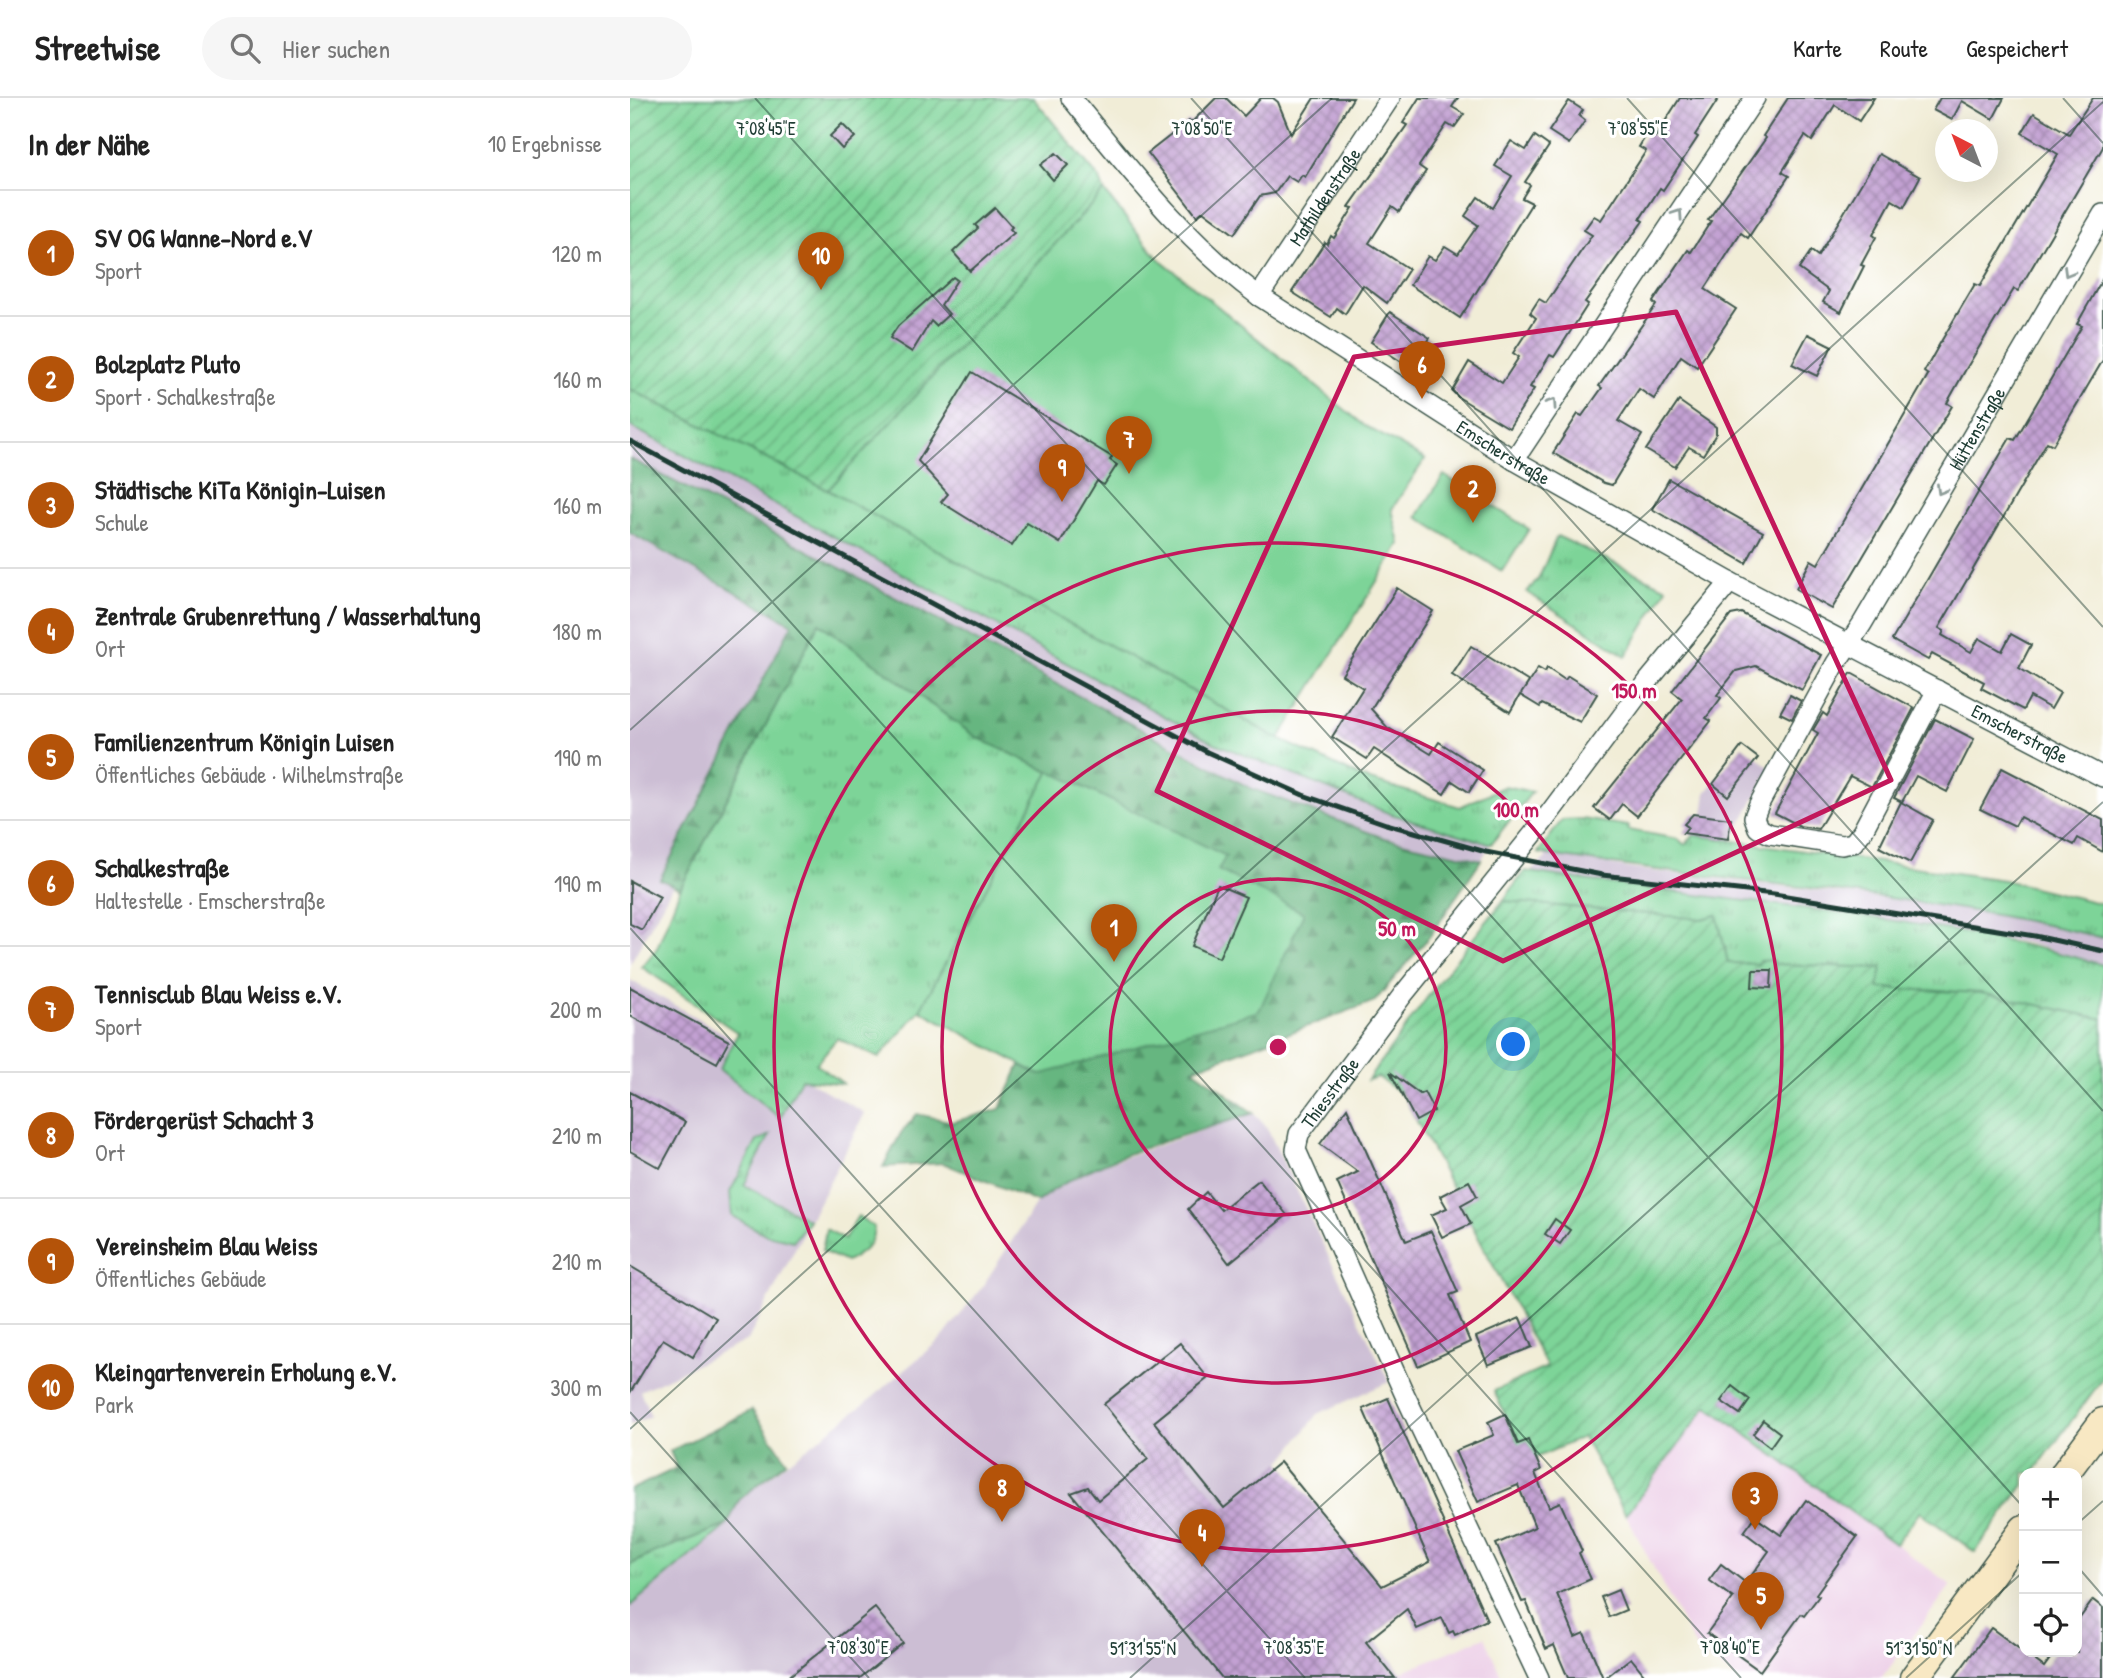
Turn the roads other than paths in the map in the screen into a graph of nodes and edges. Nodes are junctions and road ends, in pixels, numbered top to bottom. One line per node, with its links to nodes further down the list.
1 (1071, 98): 5 (street, Emscherstraße)
2 (1390, 98): 5 (street, Mathildenstraße)
3 (1755, 98): 6 (street, one-way to 3)
4 (2103, 214): 8 (street, Hüttenstraße, one-way to 8)
5 (1259, 296): 6 (street, Emscherstraße)
6 (1514, 460): 7 (street, Emscherstraße)
7 (1730, 582): 8 (street, Emscherstraße); 14 (street, Thiesstraße)
8 (1850, 643): 9 (street, Emscherstraße); 9 (street)
9 (1937, 690): 10 (street, Emscherstraße)
10 (2103, 777)
11 (2103, 1422): 12 (street)
12 (2069, 1468)
13 (2023, 1531): 15 (street)
14 (1539, 1678)
15 (1914, 1678)

